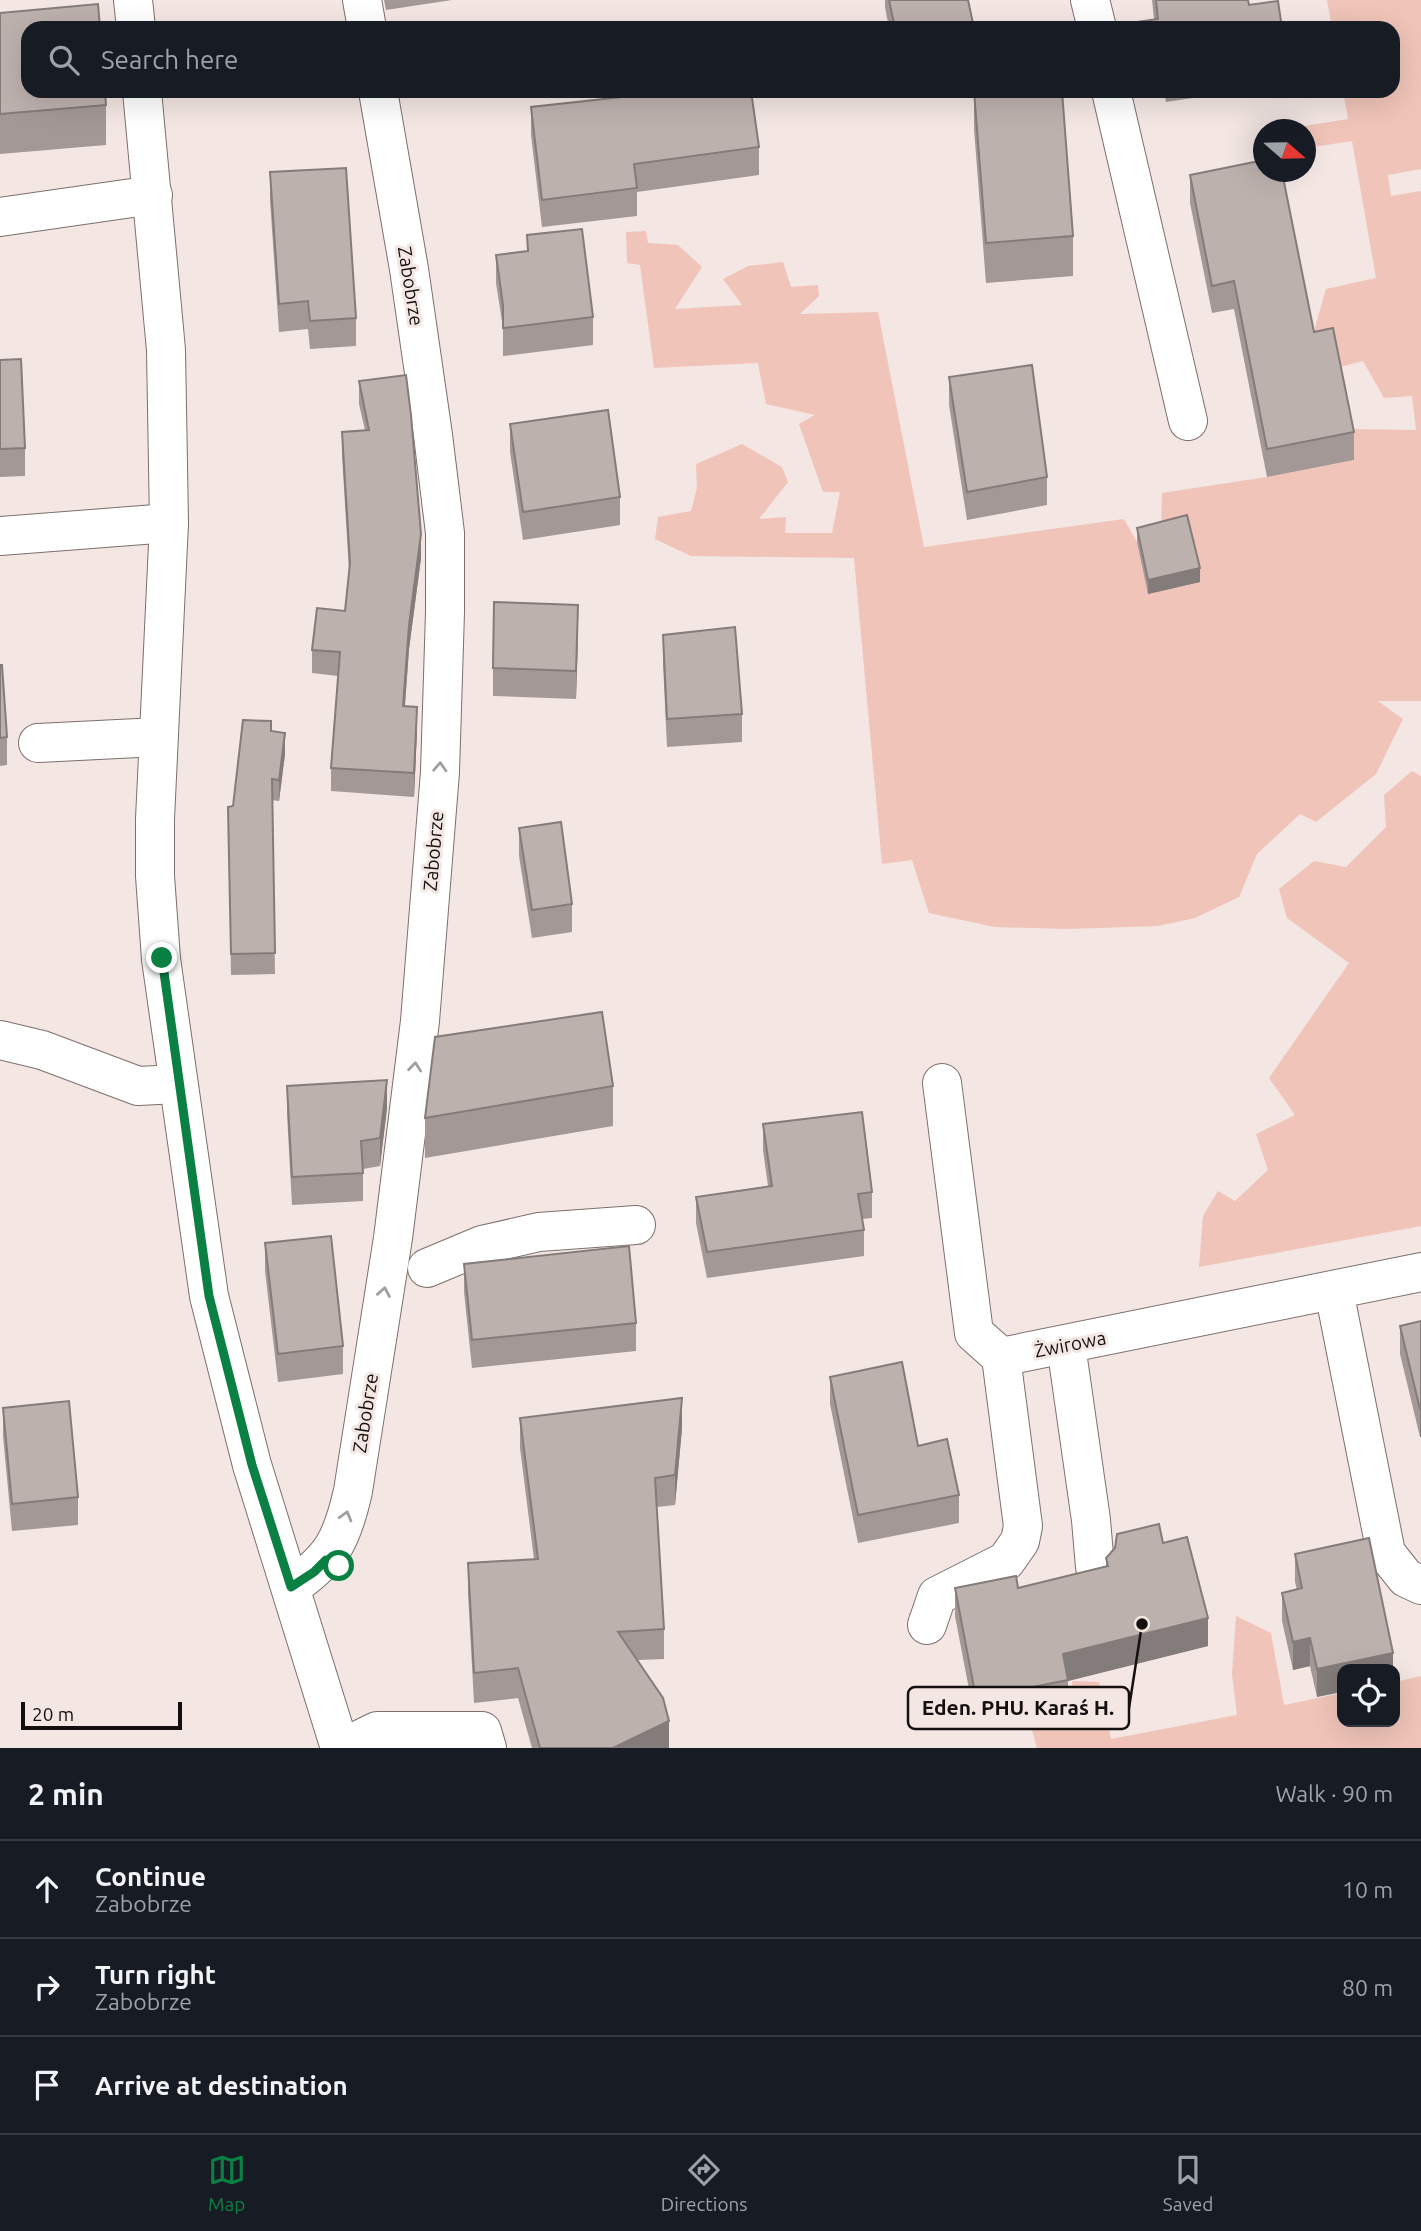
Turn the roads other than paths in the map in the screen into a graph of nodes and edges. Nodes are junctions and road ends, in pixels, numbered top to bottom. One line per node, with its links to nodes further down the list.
1 (133, 0): 4 (street)
2 (362, 0): 5 (street)
3 (1090, 0): 6 (street)
4 (135, 21)
5 (366, 21)
6 (1095, 21)
7 (143, 98): 10 (street)
8 (379, 98): 28 (street, Zabobrze, one-way to 8)
9 (1113, 98): 12 (street)
10 (153, 195): 11 (street); 13 (street)
11 (0, 217)
12 (1188, 421)
13 (169, 523): 14 (street); 15 (street)
14 (0, 536)
15 (158, 737): 16 (street); 19 (street)
16 (38, 743)
17 (0, 1040): 19 (street)
18 (942, 1083): 25 (street)
19 (178, 1084): 28 (street)
20 (636, 1225): 21 (street)
21 (427, 1268)
22 (1421, 1272): 23 (street, Żwirowa)
23 (1334, 1291): 24 (street, Żwirowa); 27 (street)
24 (1066, 1345): 25 (street, Żwirowa); 26 (street)
25 (1001, 1357): 29 (street)
26 (1095, 1567)
27 (1421, 1585)
28 (291, 1587): 30 (street)
29 (927, 1625)
30 (341, 1748): 31 (street)
31 (487, 1748)

